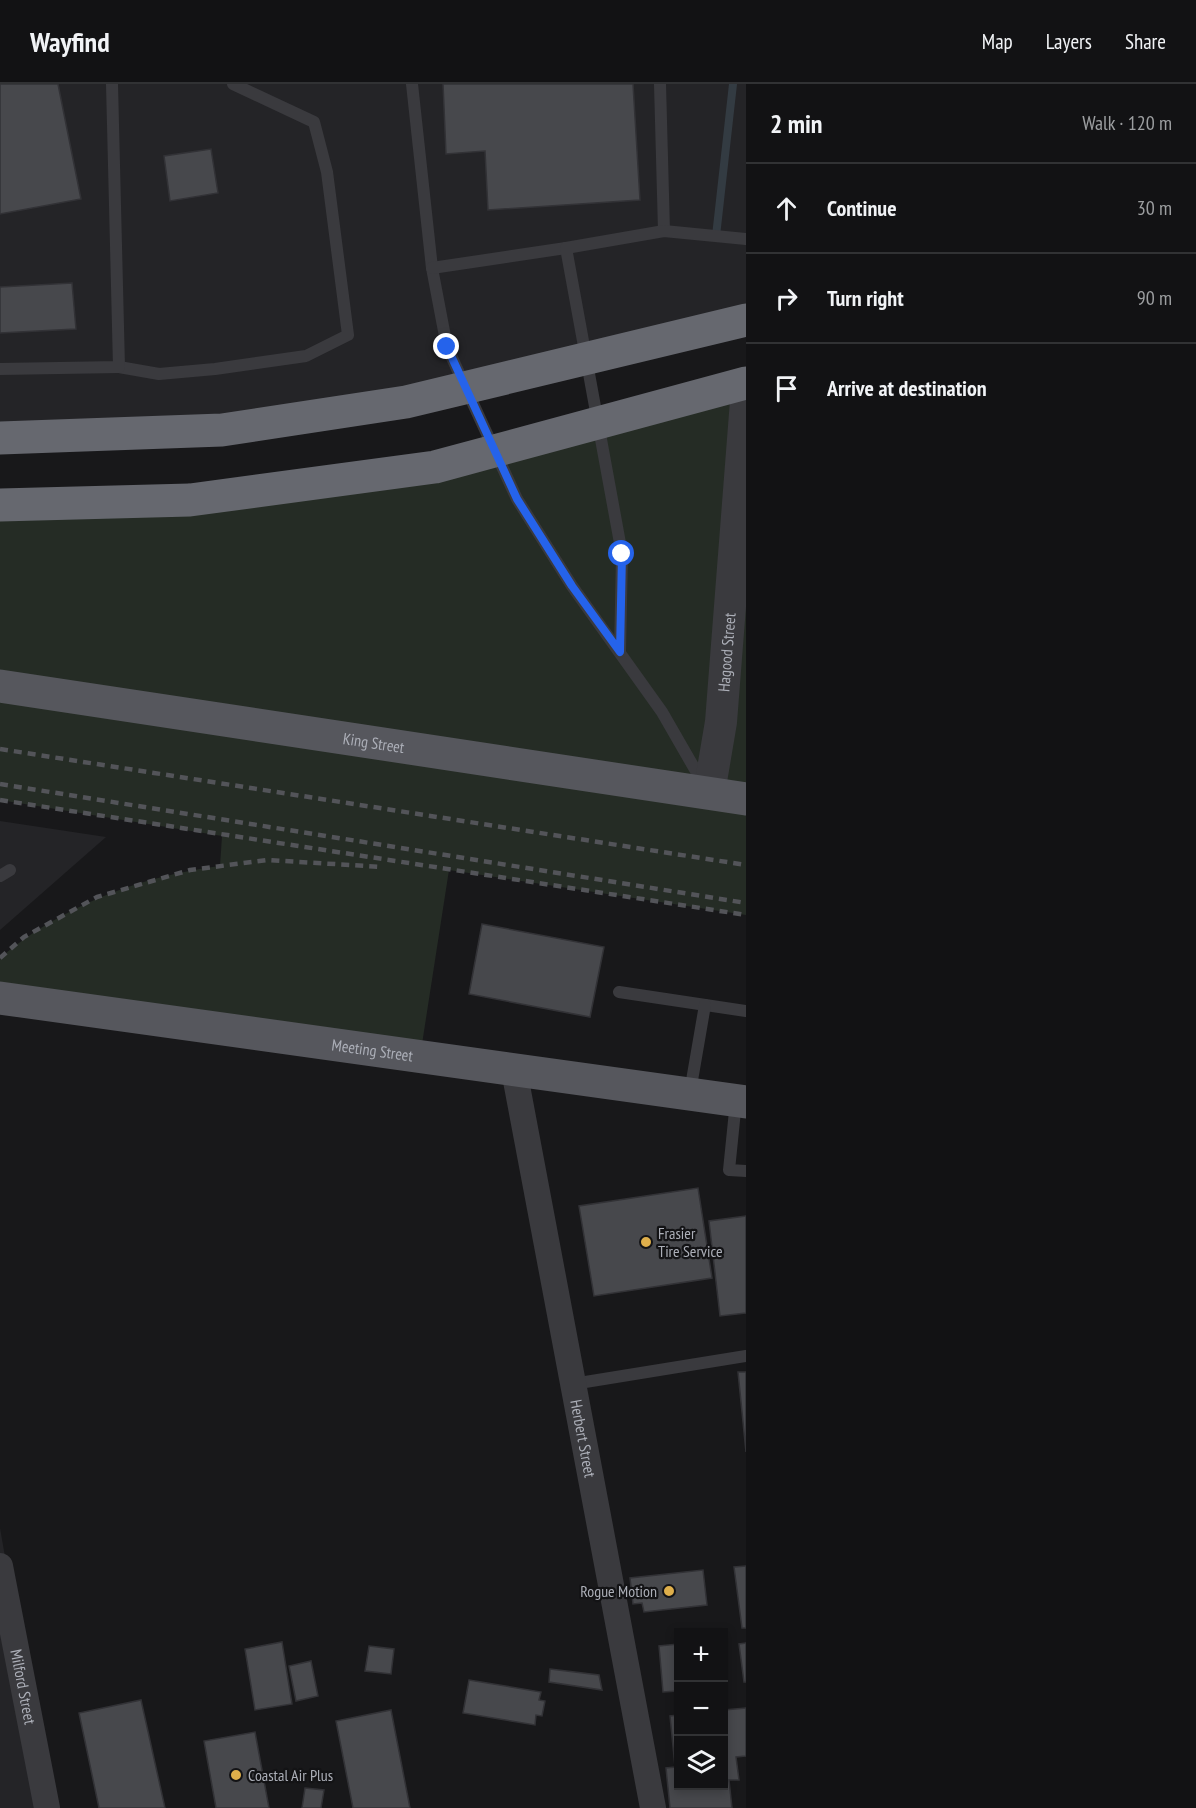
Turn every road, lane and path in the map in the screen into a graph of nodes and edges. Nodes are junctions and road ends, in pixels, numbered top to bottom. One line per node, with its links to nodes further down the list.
1 (112, 84): 10 (lane)
2 (233, 84): 10 (lane)
3 (412, 84): 8 (lane)
4 (660, 84): 5 (lane)
5 (664, 231): 6 (lane); 7 (lane)
6 (746, 239)
7 (566, 248): 8 (lane); 16 (lane)
8 (432, 268): 16 (lane)
9 (746, 320): 14 (highway, bridge)
10 (119, 367): 11 (lane)
11 (0, 369)
12 (746, 383): 15 (highway, bridge)
13 (746, 401): 18 (street, Hagood Street)
14 (0, 438)
15 (0, 505)
16 (620, 652): 18 (lane)
17 (0, 686): 18 (main road, King Street)
18 (709, 794): 19 (main road, King Street)
19 (746, 799)
20 (619, 992): 22 (lane)
21 (0, 998): 24 (main road, Meeting Street)
22 (705, 1005): 23 (lane); 25 (lane)
23 (746, 1011)
24 (514, 1070): 25 (main road, Meeting Street); 29 (street, Herbert Street)
25 (690, 1094): 26 (main road, Meeting Street)
26 (741, 1101): 27 (lane)
27 (746, 1171)
28 (746, 1356): 29 (lane)
29 (573, 1384): 32 (street, Herbert Street)
30 (0, 1566): 31 (street, Milford Street)
31 (47, 1808)
32 (653, 1808)

